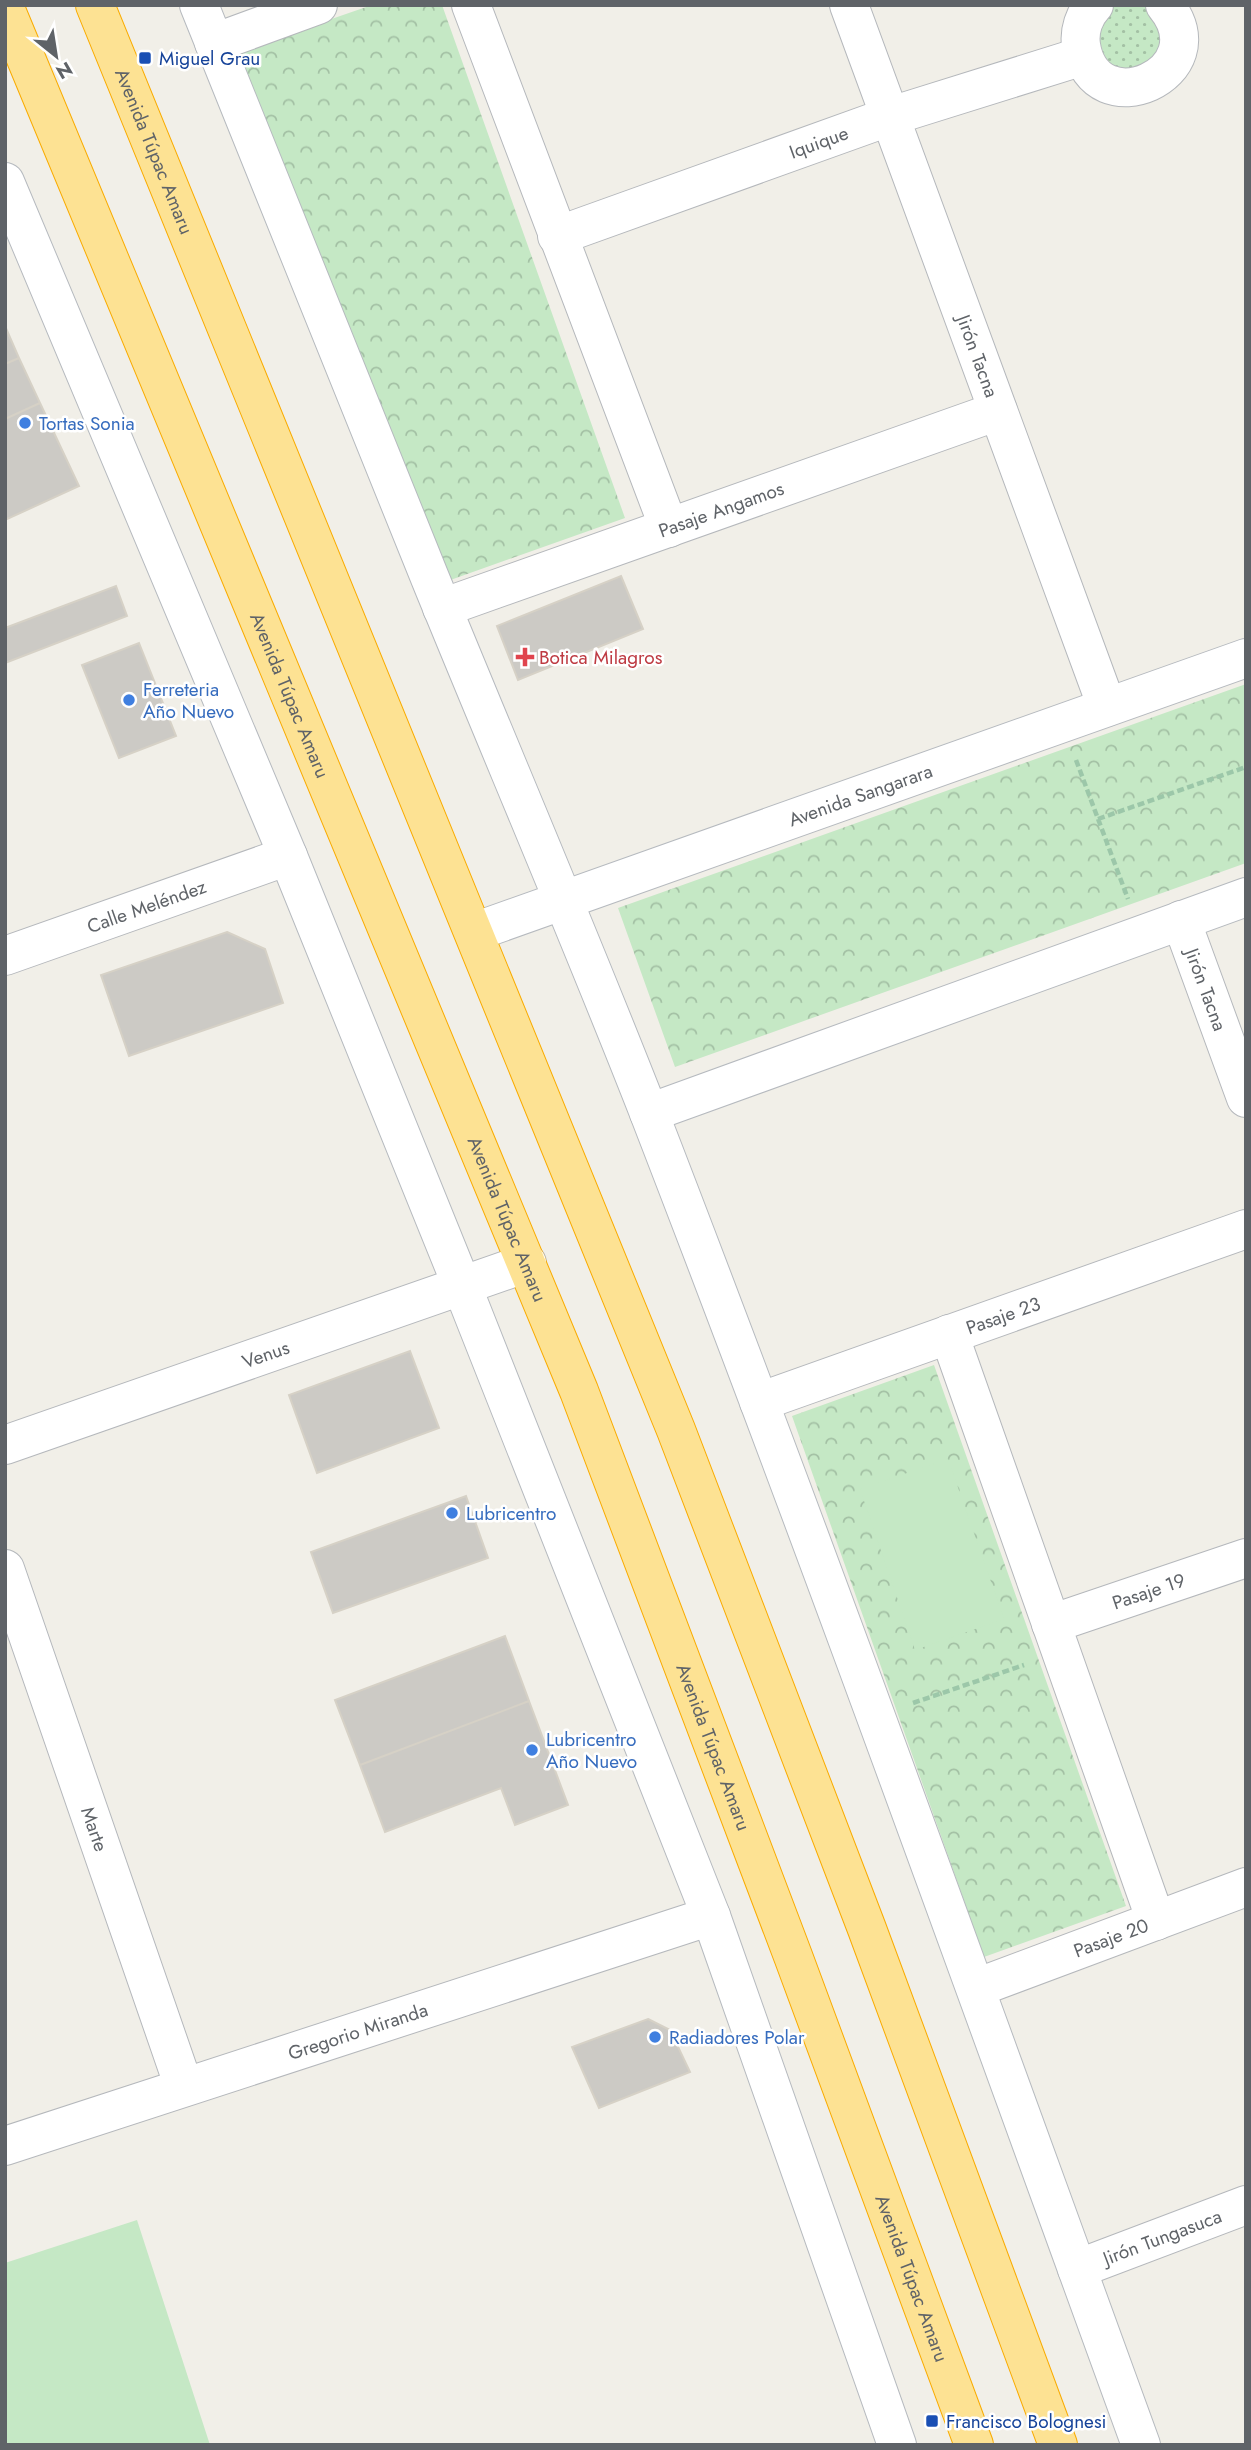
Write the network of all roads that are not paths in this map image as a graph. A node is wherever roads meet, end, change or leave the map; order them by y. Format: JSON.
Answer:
{"nodes":[{"id":1,"x":95,"y":5,"type":"edge"},
{"id":2,"x":199,"y":5,"type":"edge"},
{"id":3,"x":318,"y":5,"type":"edge"},
{"id":4,"x":471,"y":5,"type":"edge"},
{"id":5,"x":849,"y":5,"type":"edge"},
{"id":6,"x":1094,"y":5,"type":"edge"},
{"id":7,"x":1165,"y":5,"type":"edge"},
{"id":8,"x":5,"y":8,"type":"edge"},
{"id":9,"x":214,"y":43,"type":"junction"},
{"id":10,"x":1083,"y":56,"type":"junction"},
{"id":11,"x":891,"y":116,"type":"junction"},
{"id":12,"x":5,"y":182,"type":"edge"},
{"id":13,"x":557,"y":236,"type":"junction"},
{"id":14,"x":998,"y":411,"type":"junction"},
{"id":15,"x":668,"y":528,"type":"junction"},
{"id":16,"x":442,"y":608,"type":"junction"},
{"id":17,"x":1246,"y":658,"type":"edge"},
{"id":18,"x":1107,"y":707,"type":"junction"},
{"id":19,"x":288,"y":856,"type":"junction"},
{"id":20,"x":1246,"y":897,"type":"edge"},
{"id":21,"x":564,"y":900,"type":"junction"},
{"id":22,"x":1181,"y":920,"type":"junction"},
{"id":23,"x":474,"y":932,"type":"junction"},
{"id":24,"x":5,"y":956,"type":"edge"},
{"id":25,"x":1246,"y":1098,"type":"edge"},
{"id":26,"x":649,"y":1113,"type":"junction"},
{"id":27,"x":1246,"y":1229,"type":"edge"},
{"id":28,"x":527,"y":1264,"type":"junction"},
{"id":29,"x":462,"y":1286,"type":"junction"},
{"id":30,"x":949,"y":1334,"type":"junction"},
{"id":31,"x":759,"y":1402,"type":"junction"},
{"id":32,"x":5,"y":1445,"type":"edge"},
{"id":33,"x":1246,"y":1558,"type":"edge"},
{"id":34,"x":5,"y":1569,"type":"edge"},
{"id":35,"x":1056,"y":1638,"type":"junction"},
{"id":36,"x":1246,"y":1887,"type":"edge"},
{"id":37,"x":711,"y":1916,"type":"junction"},
{"id":38,"x":1156,"y":1921,"type":"junction"},
{"id":39,"x":976,"y":1988,"type":"junction"},
{"id":40,"x":184,"y":2087,"type":"junction"},
{"id":41,"x":5,"y":2146,"type":"edge"},
{"id":42,"x":1246,"y":2206,"type":"edge"},
{"id":43,"x":1077,"y":2269,"type":"junction"},
{"id":44,"x":897,"y":2445,"type":"edge"},
{"id":45,"x":974,"y":2445,"type":"edge"},
{"id":46,"x":1058,"y":2445,"type":"edge"},
{"id":47,"x":1141,"y":2445,"type":"edge"}],
"edges":[{"from":1,"to":23,"type":"highway","name":"Avenida Túpac Amaru"},
{"from":2,"to":9,"type":"street"},
{"from":3,"to":9,"type":"street"},
{"from":4,"to":13,"type":"street"},
{"from":5,"to":11,"type":"street","name":"Jirón Tacna"},
{"from":6,"to":10,"type":"street"},
{"from":7,"to":10,"type":"street"},
{"from":8,"to":28,"type":"highway","name":"Avenida Túpac Amaru"},
{"from":9,"to":16,"type":"street"},
{"from":10,"to":11,"type":"street","name":"Iquique"},
{"from":11,"to":13,"type":"street","name":"Iquique"},
{"from":11,"to":14,"type":"street","name":"Jirón Tacna"},
{"from":12,"to":19,"type":"street"},
{"from":13,"to":15,"type":"street"},
{"from":14,"to":15,"type":"street","name":"Pasaje Angamos"},
{"from":14,"to":18,"type":"street","name":"Jirón Tacna"},
{"from":15,"to":16,"type":"street","name":"Pasaje Angamos"},
{"from":16,"to":21,"type":"street"},
{"from":17,"to":18,"type":"street","name":"Avenida Sangarara"},
{"from":18,"to":21,"type":"street","name":"Avenida Sangarara"},
{"from":19,"to":24,"type":"street","name":"Calle Meléndez"},
{"from":19,"to":29,"type":"street"},
{"from":20,"to":22,"type":"street"},
{"from":21,"to":23,"type":"street","name":"Avenida Sangarara"},
{"from":21,"to":26,"type":"street"},
{"from":22,"to":25,"type":"street","name":"Jirón Tacna"},
{"from":22,"to":26,"type":"street"},
{"from":23,"to":46,"type":"highway","name":"Avenida Túpac Amaru"},
{"from":26,"to":31,"type":"street"},
{"from":27,"to":30,"type":"street","name":"Pasaje 23"},
{"from":28,"to":29,"type":"street","name":"Venus"},
{"from":28,"to":45,"type":"highway","name":"Avenida Túpac Amaru"},
{"from":29,"to":32,"type":"street","name":"Venus"},
{"from":29,"to":37,"type":"street"},
{"from":30,"to":31,"type":"street","name":"Pasaje 23"},
{"from":30,"to":35,"type":"street"},
{"from":31,"to":39,"type":"street"},
{"from":33,"to":35,"type":"street","name":"Pasaje 19"},
{"from":34,"to":40,"type":"street","name":"Marte"},
{"from":35,"to":38,"type":"street"},
{"from":36,"to":38,"type":"street","name":"Pasaje 20"},
{"from":37,"to":40,"type":"street","name":"Gregorio Miranda"},
{"from":37,"to":44,"type":"street"},
{"from":38,"to":39,"type":"street","name":"Pasaje 20"},
{"from":39,"to":43,"type":"street"},
{"from":40,"to":41,"type":"street","name":"Gregorio Miranda"},
{"from":42,"to":43,"type":"street","name":"Jirón Tungasuca"},
{"from":43,"to":47,"type":"street"}]}
